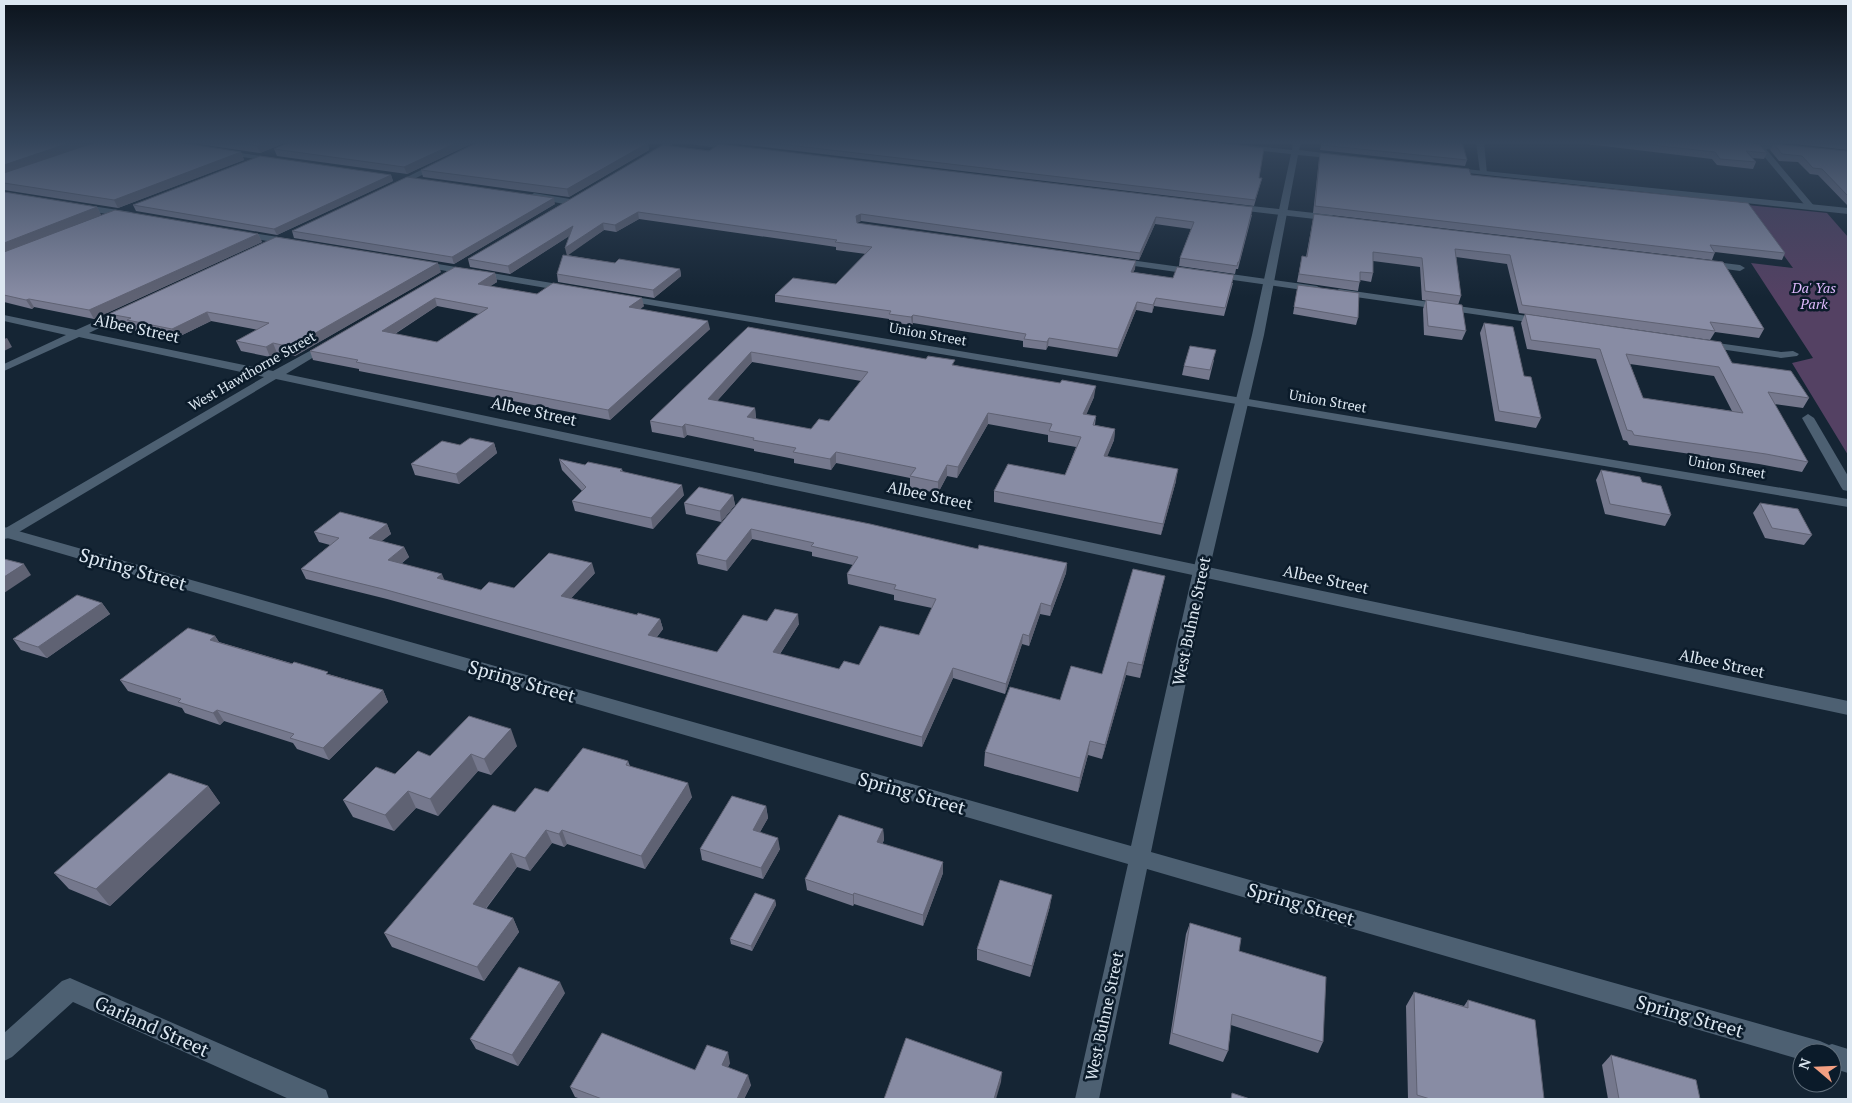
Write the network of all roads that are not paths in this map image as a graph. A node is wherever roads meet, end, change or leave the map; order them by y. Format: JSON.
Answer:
{"nodes":[{"id":1,"x":1286,"y":193,"type":"edge"},
{"id":2,"x":1685,"y":193,"type":"edge"},
{"id":3,"x":1799,"y":193,"type":"edge"},
{"id":4,"x":582,"y":194,"type":"edge"},
{"id":5,"x":526,"y":195,"type":"edge"},
{"id":6,"x":570,"y":202,"type":"junction"},
{"id":7,"x":64,"y":204,"type":"edge"},
{"id":8,"x":136,"y":206,"type":"edge"},
{"id":9,"x":1222,"y":206,"type":"edge"},
{"id":10,"x":1811,"y":207,"type":"junction"},
{"id":11,"x":553,"y":211,"type":"edge"},
{"id":12,"x":1848,"y":211,"type":"edge"},
{"id":13,"x":1282,"y":212,"type":"junction"},
{"id":14,"x":118,"y":213,"type":"junction"},
{"id":15,"x":147,"y":218,"type":"edge"},
{"id":16,"x":103,"y":219,"type":"edge"},
{"id":17,"x":1345,"y":220,"type":"edge"},
{"id":18,"x":298,"y":230,"type":"edge"},
{"id":19,"x":231,"y":232,"type":"edge"},
{"id":20,"x":278,"y":240,"type":"junction"},
{"id":21,"x":306,"y":245,"type":"edge"},
{"id":22,"x":261,"y":248,"type":"edge"},
{"id":23,"x":469,"y":260,"type":"edge"},
{"id":24,"x":1106,"y":260,"type":"edge"},
{"id":25,"x":409,"y":262,"type":"edge"},
{"id":26,"x":1700,"y":264,"type":"edge"},
{"id":27,"x":1740,"y":268,"type":"dead end"},
{"id":28,"x":454,"y":269,"type":"junction"},
{"id":29,"x":440,"y":278,"type":"edge"},
{"id":30,"x":1267,"y":282,"type":"junction"},
{"id":31,"x":582,"y":291,"type":"edge"},
{"id":32,"x":612,"y":296,"type":"edge"},
{"id":33,"x":140,"y":304,"type":"edge"},
{"id":34,"x":4,"y":318,"type":"edge"},
{"id":35,"x":1556,"y":323,"type":"edge"},
{"id":36,"x":77,"y":334,"type":"junction"},
{"id":37,"x":342,"y":336,"type":"edge"},
{"id":38,"x":1692,"y":342,"type":"edge"},
{"id":39,"x":1793,"y":354,"type":"dead end"},
{"id":40,"x":4,"y":368,"type":"edge"},
{"id":41,"x":276,"y":374,"type":"junction"},
{"id":42,"x":1242,"y":401,"type":"junction"},
{"id":43,"x":1808,"y":418,"type":"dead end"},
{"id":44,"x":1848,"y":487,"type":"edge"},
{"id":45,"x":1848,"y":503,"type":"edge"},
{"id":46,"x":5,"y":533,"type":"edge"},
{"id":47,"x":1201,"y":571,"type":"junction"},
{"id":48,"x":1848,"y":708,"type":"edge"},
{"id":49,"x":1138,"y":858,"type":"junction"},
{"id":50,"x":1792,"y":1045,"type":"edge"},
{"id":51,"x":4,"y":1049,"type":"edge"},
{"id":52,"x":316,"y":1099,"type":"edge"},
{"id":53,"x":1087,"y":1099,"type":"edge"}],
"edges":[{"from":1,"to":13,"type":"street","name":"West Buhne Street"},
{"from":2,"to":10,"type":"street"},
{"from":3,"to":10,"type":"street"},
{"from":4,"to":6,"type":"street"},
{"from":5,"to":6,"type":"street"},
{"from":6,"to":11,"type":"street"},
{"from":7,"to":14,"type":"street"},
{"from":8,"to":14,"type":"street"},
{"from":9,"to":13,"type":"street"},
{"from":10,"to":12,"type":"street"},
{"from":13,"to":17,"type":"street"},
{"from":13,"to":30,"type":"street","name":"West Buhne Street"},
{"from":14,"to":15,"type":"street"},
{"from":14,"to":16,"type":"street"},
{"from":18,"to":20,"type":"street"},
{"from":19,"to":20,"type":"street"},
{"from":20,"to":21,"type":"street"},
{"from":20,"to":22,"type":"street"},
{"from":23,"to":28,"type":"street"},
{"from":24,"to":30,"type":"street"},
{"from":25,"to":28,"type":"street"},
{"from":26,"to":27,"type":"street"},
{"from":28,"to":29,"type":"street"},
{"from":28,"to":31,"type":"street"},
{"from":30,"to":35,"type":"street"},
{"from":30,"to":42,"type":"street","name":"West Buhne Street"},
{"from":32,"to":42,"type":"street","name":"Union Street"},
{"from":33,"to":36,"type":"street"},
{"from":34,"to":36,"type":"street","name":"Albee Street"},
{"from":36,"to":40,"type":"street"},
{"from":36,"to":41,"type":"street","name":"Albee Street"},
{"from":37,"to":41,"type":"street","name":"West Hawthorne Street"},
{"from":38,"to":39,"type":"street"},
{"from":41,"to":46,"type":"street","name":"West Hawthorne Street"},
{"from":41,"to":47,"type":"street","name":"Albee Street"},
{"from":42,"to":45,"type":"street","name":"Union Street"},
{"from":42,"to":47,"type":"street","name":"West Buhne Street"},
{"from":43,"to":44,"type":"street"},
{"from":46,"to":49,"type":"street","name":"Spring Street"},
{"from":47,"to":48,"type":"street","name":"Albee Street"},
{"from":47,"to":49,"type":"street","name":"West Buhne Street"},
{"from":49,"to":50,"type":"street","name":"Spring Street"},
{"from":49,"to":53,"type":"street","name":"West Buhne Street"},
{"from":51,"to":52,"type":"street","name":"Garland Street"}]}
